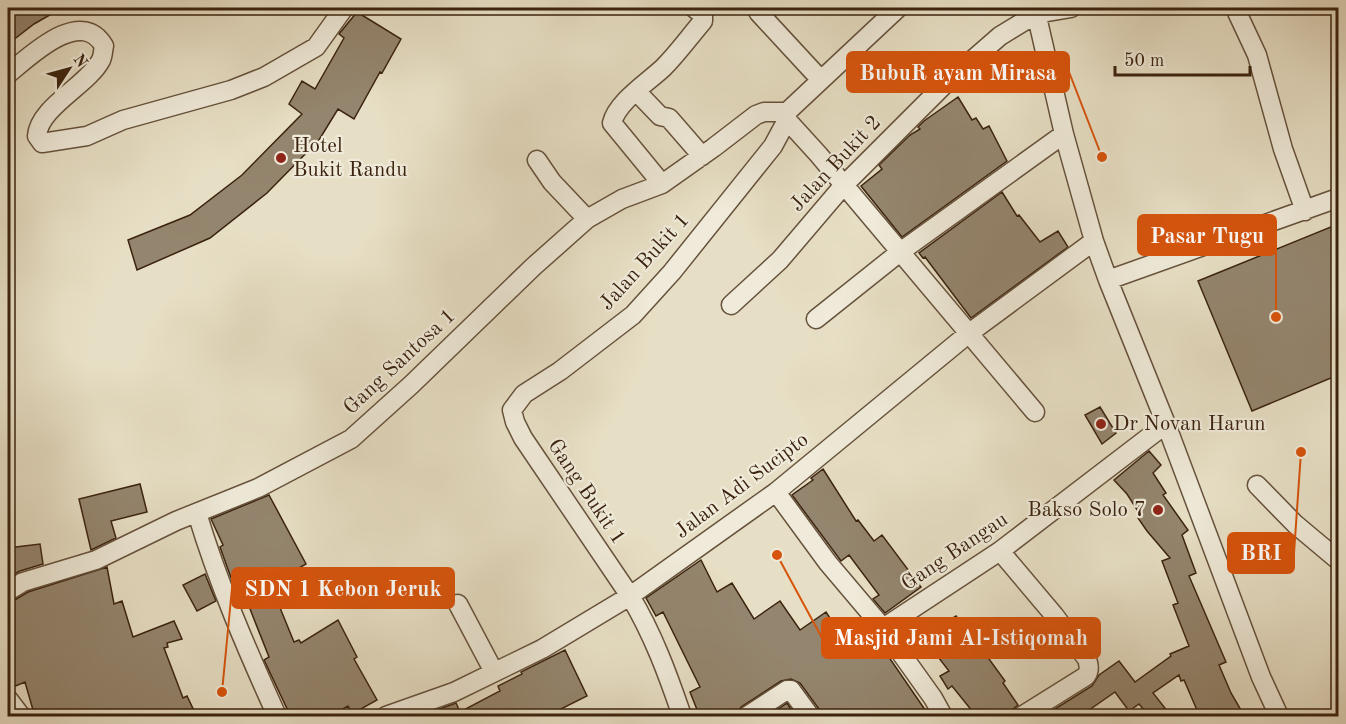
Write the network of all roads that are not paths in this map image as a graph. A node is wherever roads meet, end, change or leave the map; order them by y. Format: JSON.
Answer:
{"nodes":[{"id":1,"x":344,"y":8,"type":"edge"},
{"id":2,"x":694,"y":8,"type":"edge"},
{"id":3,"x":756,"y":8,"type":"edge"},
{"id":4,"x":898,"y":8,"type":"edge"},
{"id":5,"x":1071,"y":8,"type":"edge"},
{"id":6,"x":1235,"y":8,"type":"edge"},
{"id":7,"x":1036,"y":11,"type":"edge"},
{"id":8,"x":8,"y":74,"type":"edge"},
{"id":9,"x":820,"y":79,"type":"junction"},
{"id":10,"x":636,"y":91,"type":"junction"},
{"id":11,"x":787,"y":116,"type":"junction"},
{"id":12,"x":1064,"y":134,"type":"junction"},
{"id":13,"x":702,"y":156,"type":"junction"},
{"id":14,"x":537,"y":160,"type":"dead end"},
{"id":15,"x":662,"y":183,"type":"junction"},
{"id":16,"x":843,"y":186,"type":"junction"},
{"id":17,"x":1338,"y":198,"type":"edge"},
{"id":18,"x":1305,"y":211,"type":"junction"},
{"id":19,"x":587,"y":219,"type":"junction"},
{"id":20,"x":1094,"y":241,"type":"junction"},
{"id":21,"x":900,"y":252,"type":"junction"},
{"id":22,"x":1108,"y":280,"type":"junction"},
{"id":23,"x":731,"y":305,"type":"dead end"},
{"id":24,"x":816,"y":319,"type":"dead end"},
{"id":25,"x":968,"y":334,"type":"junction"},
{"id":26,"x":512,"y":410,"type":"joint"},
{"id":27,"x":1035,"y":412,"type":"dead end"},
{"id":28,"x":1166,"y":424,"type":"junction"},
{"id":29,"x":1257,"y":485,"type":"dead end"},
{"id":30,"x":776,"y":492,"type":"junction"},
{"id":31,"x":197,"y":513,"type":"junction"},
{"id":32,"x":1000,"y":551,"type":"junction"},
{"id":33,"x":1338,"y":560,"type":"edge"},
{"id":34,"x":8,"y":591,"type":"edge"},
{"id":35,"x":630,"y":596,"type":"junction"},
{"id":36,"x":458,"y":604,"type":"dead end"},
{"id":37,"x":884,"y":628,"type":"junction"},
{"id":38,"x":494,"y":672,"type":"junction"},
{"id":39,"x":277,"y":717,"type":"edge"},
{"id":40,"x":386,"y":717,"type":"edge"},
{"id":41,"x":682,"y":717,"type":"edge"},
{"id":42,"x":747,"y":717,"type":"edge"},
{"id":43,"x":810,"y":717,"type":"edge"},
{"id":44,"x":944,"y":717,"type":"edge"},
{"id":45,"x":1022,"y":717,"type":"edge"},
{"id":46,"x":1279,"y":717,"type":"edge"}],
"edges":[{"from":1,"to":8,"type":"street"},
{"from":2,"to":10,"type":"street"},
{"from":3,"to":9,"type":"street"},
{"from":4,"to":9,"type":"street","name":"Jalan Bukit 1"},
{"from":5,"to":7,"type":"street","name":"Jalan Bukit 2"},
{"from":6,"to":18,"type":"street"},
{"from":7,"to":12,"type":"street"},
{"from":7,"to":16,"type":"street","name":"Jalan Bukit 2"},
{"from":9,"to":11,"type":"street","name":"Jalan Bukit 1"},
{"from":10,"to":13,"type":"street"},
{"from":10,"to":15,"type":"street"},
{"from":11,"to":13,"type":"street","name":"Gang Santosa 1"},
{"from":11,"to":16,"type":"street"},
{"from":11,"to":26,"type":"street","name":"Jalan Bukit 1"},
{"from":12,"to":20,"type":"street"},
{"from":12,"to":21,"type":"street"},
{"from":13,"to":15,"type":"street","name":"Gang Santosa 1"},
{"from":14,"to":19,"type":"street"},
{"from":15,"to":19,"type":"street","name":"Gang Santosa 1"},
{"from":16,"to":21,"type":"street"},
{"from":16,"to":23,"type":"street","name":"Jalan Bukit 2"},
{"from":17,"to":18,"type":"street"},
{"from":18,"to":22,"type":"street"},
{"from":19,"to":31,"type":"street","name":"Gang Santosa 1"},
{"from":20,"to":22,"type":"street"},
{"from":20,"to":25,"type":"street","name":"Jalan Adi Sucipto"},
{"from":21,"to":24,"type":"street"},
{"from":21,"to":25,"type":"street"},
{"from":22,"to":28,"type":"street"},
{"from":25,"to":27,"type":"street"},
{"from":25,"to":30,"type":"street","name":"Jalan Adi Sucipto"},
{"from":26,"to":35,"type":"street","name":"Gang Bukit 1"},
{"from":28,"to":32,"type":"street","name":"Gang Bangau"},
{"from":28,"to":46,"type":"street"},
{"from":29,"to":33,"type":"street"},
{"from":30,"to":35,"type":"street","name":"Jalan Adi Sucipto"},
{"from":30,"to":37,"type":"street"},
{"from":31,"to":34,"type":"street","name":"Gang Santosa 1"},
{"from":31,"to":39,"type":"street"},
{"from":32,"to":37,"type":"street","name":"Gang Bangau"},
{"from":32,"to":45,"type":"street"},
{"from":35,"to":38,"type":"street","name":"Jalan Adi Sucipto"},
{"from":35,"to":41,"type":"street","name":"Gang Bukit 1"},
{"from":36,"to":38,"type":"street"},
{"from":37,"to":44,"type":"street"},
{"from":38,"to":40,"type":"street","name":"Jalan Adi Sucipto"},
{"from":42,"to":43,"type":"street"}]}
